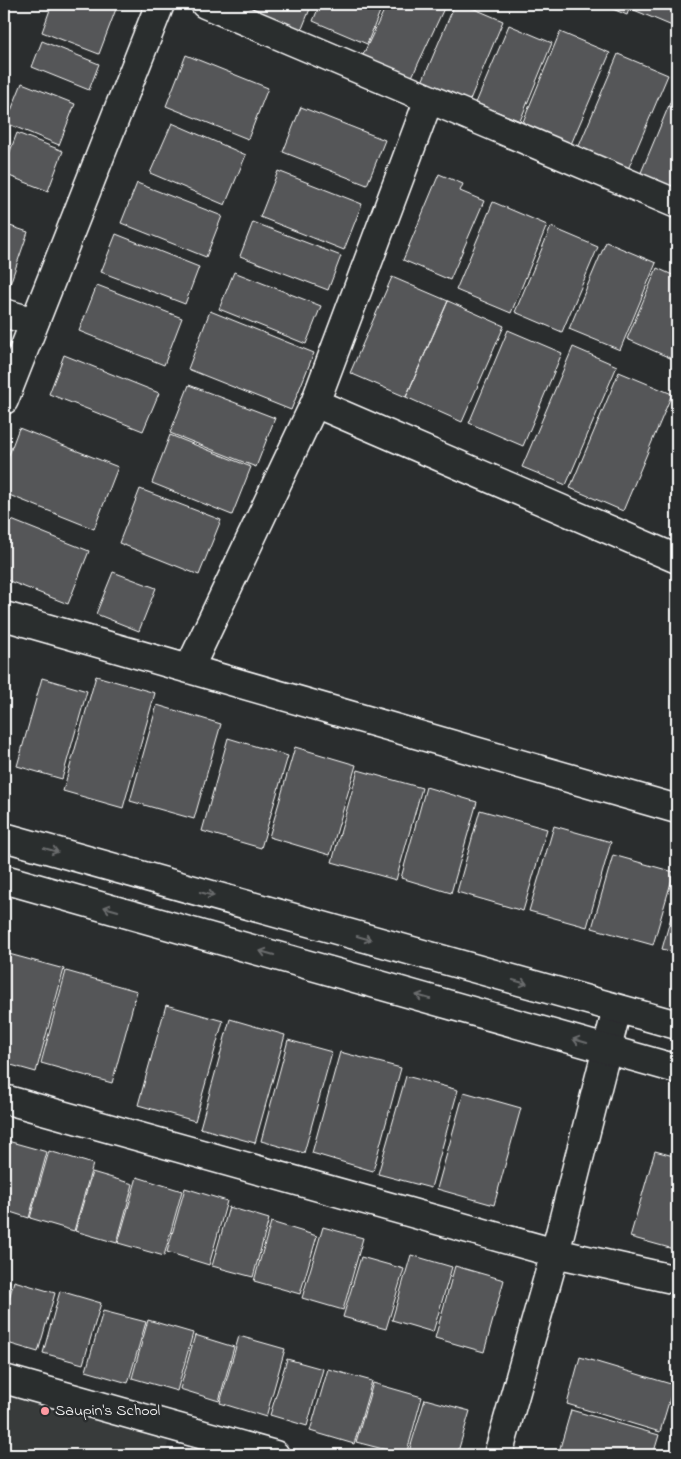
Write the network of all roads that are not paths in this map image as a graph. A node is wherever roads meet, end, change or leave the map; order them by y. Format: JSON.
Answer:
{"nodes":[{"id":1,"x":160,"y":4,"type":"edge"},
{"id":2,"x":205,"y":4,"type":"edge"},
{"id":3,"x":429,"y":99,"type":"junction"},
{"id":4,"x":677,"y":204,"type":"edge"},
{"id":5,"x":4,"y":313,"type":"edge"},
{"id":6,"x":34,"y":322,"type":"junction"},
{"id":7,"x":4,"y":400,"type":"edge"},
{"id":8,"x":315,"y":403,"type":"junction"},
{"id":9,"x":677,"y":559,"type":"edge"},
{"id":10,"x":4,"y":616,"type":"edge"},
{"id":11,"x":189,"y":669,"type":"junction"},
{"id":12,"x":677,"y":809,"type":"edge"},
{"id":13,"x":4,"y":837,"type":"edge"},
{"id":14,"x":4,"y":880,"type":"edge"},
{"id":15,"x":617,"y":1009,"type":"junction"},
{"id":16,"x":677,"y":1025,"type":"edge"},
{"id":17,"x":606,"y":1049,"type":"junction"},
{"id":18,"x":677,"y":1069,"type":"edge"},
{"id":19,"x":4,"y":1099,"type":"edge"},
{"id":20,"x":555,"y":1253,"type":"junction"},
{"id":21,"x":677,"y":1280,"type":"edge"},
{"id":22,"x":4,"y":1379,"type":"edge"},
{"id":23,"x":196,"y":1444,"type":"edge"},
{"id":24,"x":275,"y":1455,"type":"edge"},
{"id":25,"x":498,"y":1455,"type":"edge"}],
"edges":[{"from":1,"to":6,"type":"street"},
{"from":2,"to":3,"type":"street"},
{"from":3,"to":4,"type":"street"},
{"from":3,"to":8,"type":"street"},
{"from":5,"to":6,"type":"street"},
{"from":6,"to":7,"type":"street"},
{"from":8,"to":9,"type":"street"},
{"from":8,"to":11,"type":"street"},
{"from":10,"to":11,"type":"street"},
{"from":11,"to":12,"type":"street"},
{"from":13,"to":15,"type":"street","one_way":true},
{"from":17,"to":14,"type":"street","one_way":true},
{"from":15,"to":16,"type":"street"},
{"from":15,"to":17,"type":"street"},
{"from":17,"to":18,"type":"street"},
{"from":17,"to":20,"type":"street"},
{"from":19,"to":20,"type":"street"},
{"from":20,"to":21,"type":"street"},
{"from":20,"to":25,"type":"street"},
{"from":22,"to":23,"type":"street"},
{"from":23,"to":24,"type":"street"}]}
